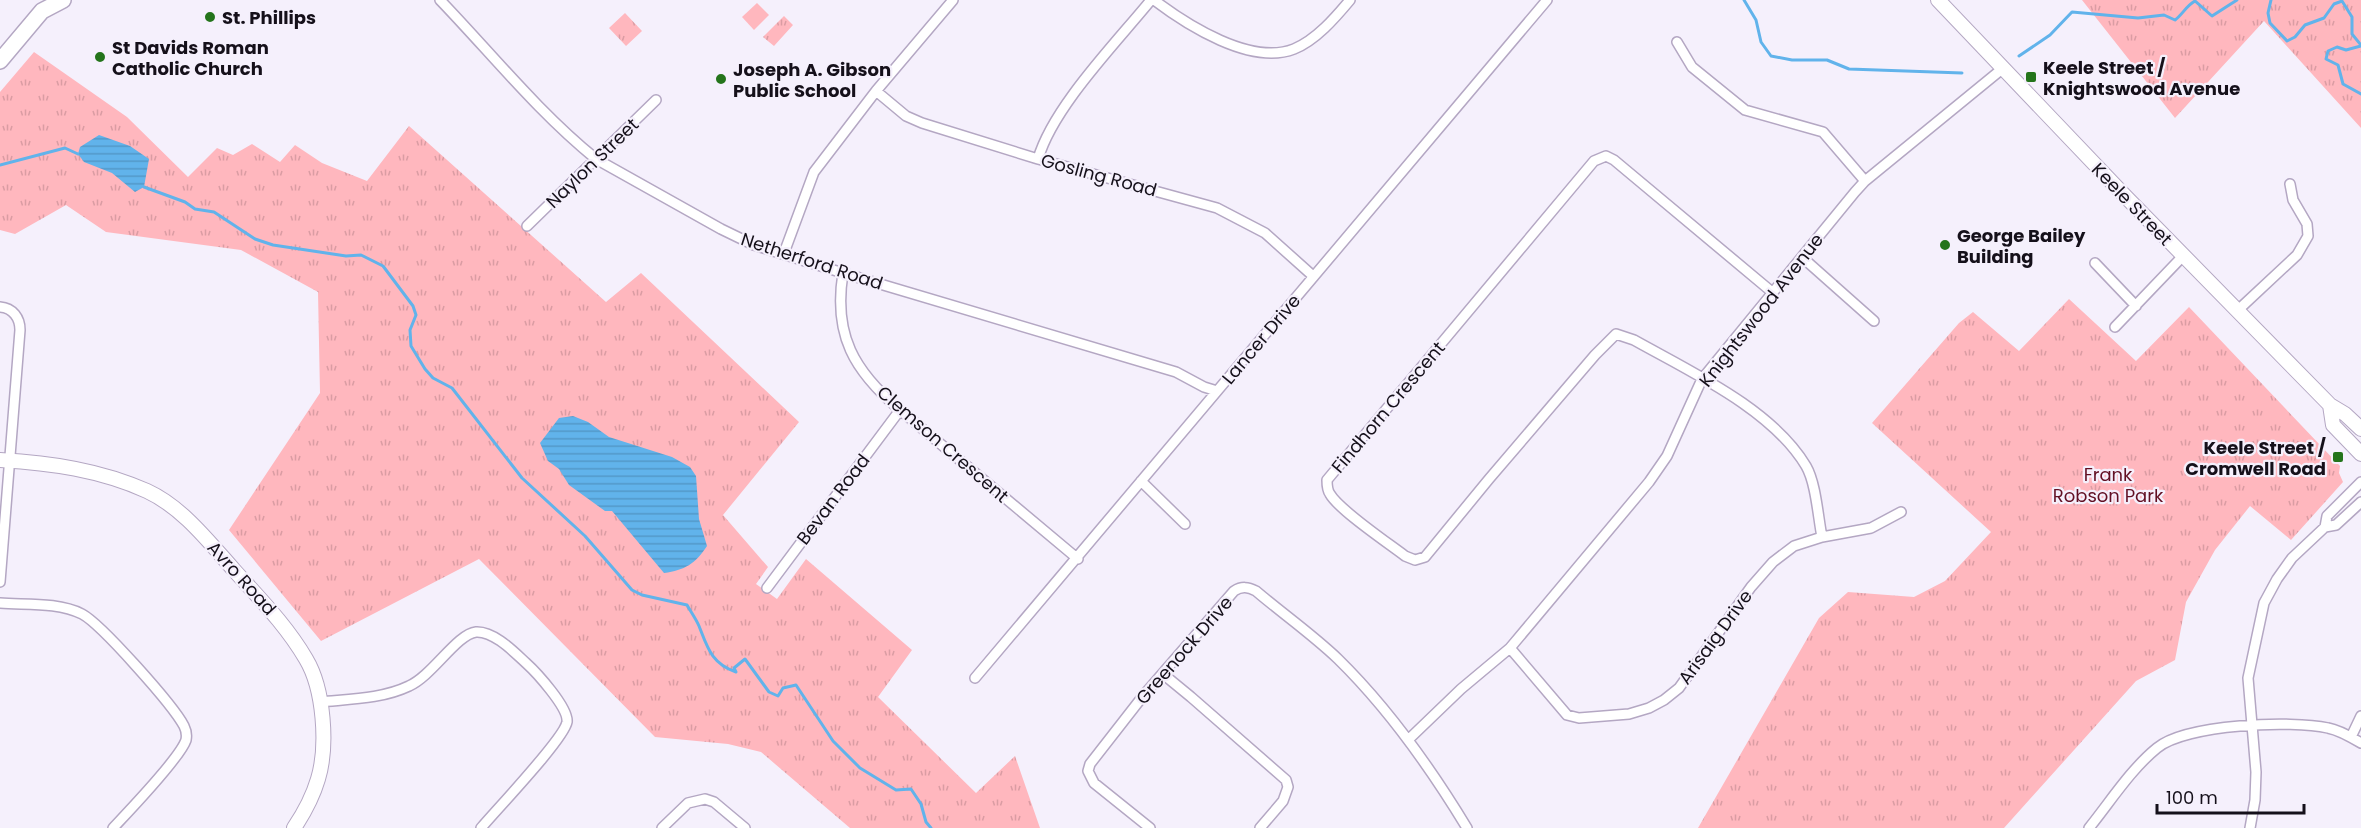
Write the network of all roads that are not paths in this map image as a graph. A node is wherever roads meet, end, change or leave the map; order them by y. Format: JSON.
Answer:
{"nodes":[{"id":1,"x":63,"y":0,"type":"edge"},
{"id":2,"x":440,"y":0,"type":"edge"},
{"id":3,"x":953,"y":0,"type":"edge"},
{"id":4,"x":1152,"y":0,"type":"edge"},
{"id":5,"x":1350,"y":0,"type":"edge"},
{"id":6,"x":1547,"y":0,"type":"edge"},
{"id":7,"x":1938,"y":0,"type":"edge"},
{"id":8,"x":44,"y":6,"type":"edge"},
{"id":9,"x":1677,"y":42,"type":"dead end"},
{"id":10,"x":0,"y":61,"type":"edge"},
{"id":11,"x":2002,"y":69,"type":"junction"},
{"id":12,"x":876,"y":91,"type":"junction"},
{"id":13,"x":656,"y":100,"type":"dead end"},
{"id":14,"x":596,"y":159,"type":"junction"},
{"id":15,"x":1038,"y":159,"type":"junction"},
{"id":16,"x":1865,"y":181,"type":"junction"},
{"id":17,"x":2290,"y":184,"type":"dead end"},
{"id":18,"x":527,"y":226,"type":"dead end"},
{"id":19,"x":784,"y":253,"type":"junction"},
{"id":20,"x":2183,"y":256,"type":"junction"},
{"id":21,"x":1803,"y":258,"type":"junction"},
{"id":22,"x":2095,"y":263,"type":"dead end"},
{"id":23,"x":843,"y":273,"type":"junction"},
{"id":24,"x":1313,"y":276,"type":"junction"},
{"id":25,"x":1772,"y":292,"type":"junction"},
{"id":26,"x":2136,"y":306,"type":"junction"},
{"id":27,"x":0,"y":307,"type":"edge"},
{"id":28,"x":2237,"y":311,"type":"junction"},
{"id":29,"x":1874,"y":321,"type":"dead end"},
{"id":30,"x":2115,"y":327,"type":"dead end"},
{"id":31,"x":1702,"y":379,"type":"junction"},
{"id":32,"x":1217,"y":391,"type":"junction"},
{"id":33,"x":2330,"y":405,"type":"junction"},
{"id":34,"x":900,"y":410,"type":"junction"},
{"id":35,"x":2361,"y":429,"type":"edge"},
{"id":36,"x":2361,"y":454,"type":"edge"},
{"id":37,"x":5,"y":461,"type":"edge"},
{"id":38,"x":1141,"y":481,"type":"junction"},
{"id":39,"x":2361,"y":482,"type":"edge"},
{"id":40,"x":2361,"y":502,"type":"edge"},
{"id":41,"x":1901,"y":512,"type":"dead end"},
{"id":42,"x":1185,"y":524,"type":"dead end"},
{"id":43,"x":2325,"y":527,"type":"junction"},
{"id":44,"x":1822,"y":537,"type":"junction"},
{"id":45,"x":1078,"y":559,"type":"junction"},
{"id":46,"x":0,"y":582,"type":"edge"},
{"id":47,"x":767,"y":588,"type":"dead end"},
{"id":48,"x":0,"y":603,"type":"edge"},
{"id":49,"x":1510,"y":648,"type":"junction"},
{"id":50,"x":1163,"y":674,"type":"junction"},
{"id":51,"x":975,"y":678,"type":"dead end"},
{"id":52,"x":320,"y":702,"type":"junction"},
{"id":53,"x":2361,"y":716,"type":"edge"},
{"id":54,"x":2252,"y":725,"type":"junction"},
{"id":55,"x":2351,"y":736,"type":"junction"},
{"id":56,"x":1409,"y":739,"type":"junction"},
{"id":57,"x":2361,"y":743,"type":"edge"},
{"id":58,"x":112,"y":828,"type":"edge"},
{"id":59,"x":294,"y":828,"type":"edge"},
{"id":60,"x":481,"y":828,"type":"edge"},
{"id":61,"x":662,"y":828,"type":"edge"},
{"id":62,"x":745,"y":828,"type":"edge"},
{"id":63,"x":1150,"y":828,"type":"edge"},
{"id":64,"x":1260,"y":828,"type":"edge"},
{"id":65,"x":1466,"y":828,"type":"edge"},
{"id":66,"x":2089,"y":828,"type":"edge"},
{"id":67,"x":2250,"y":828,"type":"edge"}],
"edges":[{"from":1,"to":8,"type":"main road"},
{"from":2,"to":14,"type":"street","name":"Netherford Road"},
{"from":3,"to":12,"type":"street"},
{"from":4,"to":5,"type":"street"},
{"from":4,"to":15,"type":"street"},
{"from":6,"to":24,"type":"street","name":"Lancer Drive"},
{"from":7,"to":11,"type":"main road","name":"Keele Street"},
{"from":8,"to":10,"type":"main road"},
{"from":9,"to":16,"type":"street"},
{"from":11,"to":16,"type":"street","name":"Knightswood Avenue"},
{"from":11,"to":20,"type":"main road","name":"Keele Street"},
{"from":12,"to":15,"type":"street","name":"Gosling Road"},
{"from":12,"to":19,"type":"street"},
{"from":13,"to":14,"type":"street","name":"Naylon Street"},
{"from":14,"to":18,"type":"street","name":"Naylon Street"},
{"from":14,"to":19,"type":"street","name":"Netherford Road"},
{"from":15,"to":24,"type":"street","name":"Gosling Road"},
{"from":16,"to":21,"type":"street","name":"Knightswood Avenue"},
{"from":17,"to":28,"type":"street"},
{"from":19,"to":23,"type":"street","name":"Netherford Road"},
{"from":20,"to":26,"type":"street"},
{"from":20,"to":28,"type":"main road","name":"Keele Street"},
{"from":21,"to":25,"type":"street","name":"Knightswood Avenue"},
{"from":21,"to":29,"type":"street"},
{"from":22,"to":26,"type":"street"},
{"from":23,"to":32,"type":"street","name":"Netherford Road"},
{"from":23,"to":34,"type":"street","name":"Clemson Crescent"},
{"from":24,"to":32,"type":"street","name":"Lancer Drive"},
{"from":25,"to":31,"type":"street","name":"Knightswood Avenue"},
{"from":25,"to":31,"type":"street","name":"Findhorn Crescent"},
{"from":26,"to":30,"type":"street"},
{"from":27,"to":37,"type":"street"},
{"from":28,"to":33,"type":"main road","name":"Keele Street"},
{"from":31,"to":44,"type":"street"},
{"from":31,"to":49,"type":"street","name":"Knightswood Avenue"},
{"from":32,"to":38,"type":"street","name":"Lancer Drive"},
{"from":33,"to":35,"type":"main road","name":"Keele Street"},
{"from":33,"to":36,"type":"main road","name":"Keele Street"},
{"from":34,"to":45,"type":"street","name":"Clemson Crescent"},
{"from":34,"to":47,"type":"street","name":"Bevan Road"},
{"from":37,"to":46,"type":"street"},
{"from":37,"to":52,"type":"main road","name":"Avro Road"},
{"from":38,"to":42,"type":"street"},
{"from":38,"to":45,"type":"street","name":"Lancer Drive"},
{"from":39,"to":43,"type":"street"},
{"from":40,"to":43,"type":"street"},
{"from":41,"to":44,"type":"street","name":"Arisaig Drive"},
{"from":43,"to":54,"type":"street"},
{"from":44,"to":49,"type":"street","name":"Arisaig Drive"},
{"from":45,"to":51,"type":"street","name":"Lancer Drive"},
{"from":48,"to":58,"type":"street"},
{"from":49,"to":56,"type":"street","name":"Knightswood Avenue"},
{"from":50,"to":56,"type":"street","name":"Greenock Drive"},
{"from":50,"to":63,"type":"street","name":"Greenock Drive"},
{"from":50,"to":64,"type":"street"},
{"from":52,"to":59,"type":"main road","name":"Avro Road"},
{"from":52,"to":60,"type":"street"},
{"from":53,"to":55,"type":"street"},
{"from":54,"to":55,"type":"street"},
{"from":54,"to":66,"type":"street"},
{"from":54,"to":67,"type":"street"},
{"from":55,"to":57,"type":"street"},
{"from":56,"to":65,"type":"street","name":"Greenock Drive"},
{"from":61,"to":62,"type":"street"}]}
